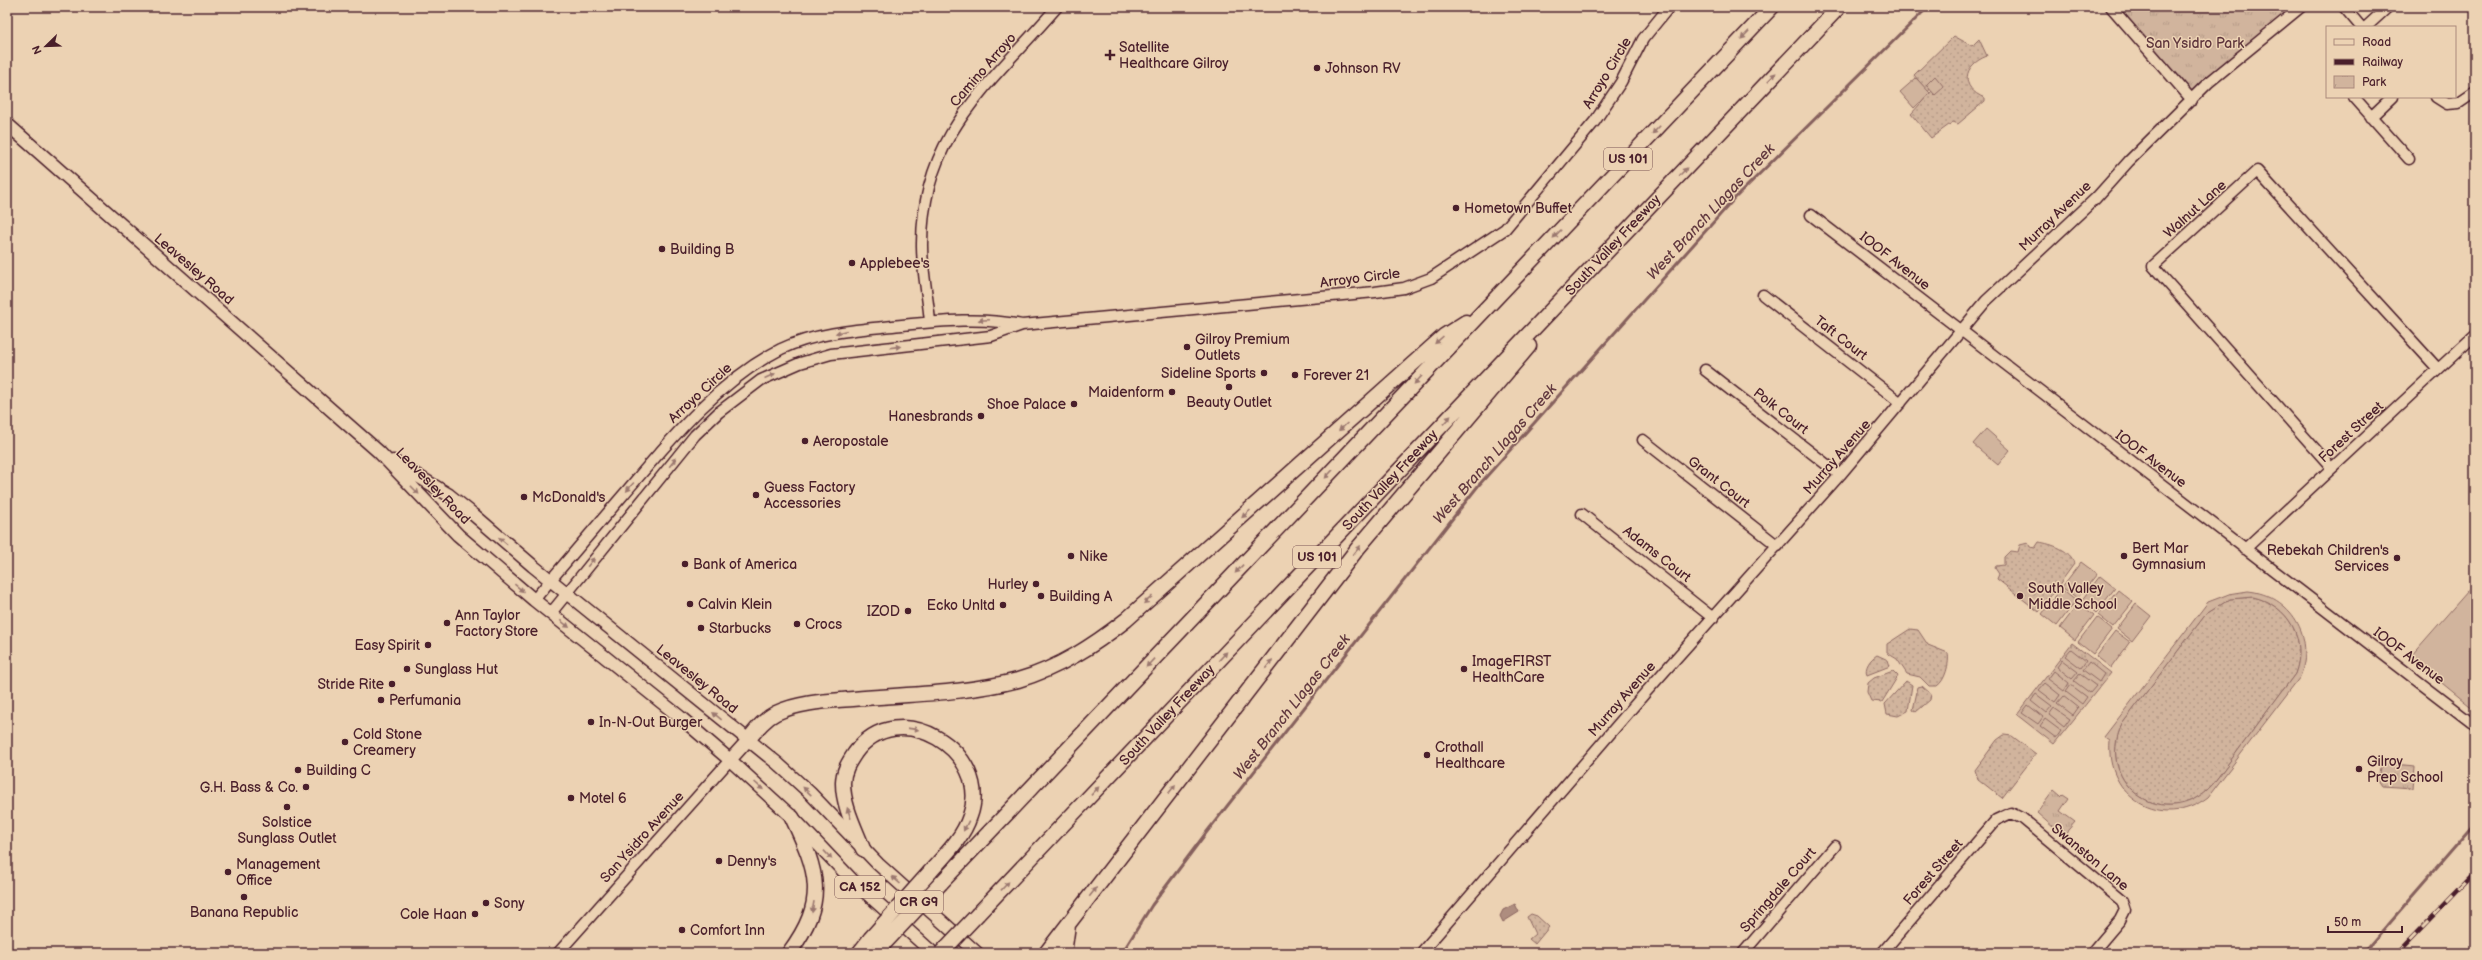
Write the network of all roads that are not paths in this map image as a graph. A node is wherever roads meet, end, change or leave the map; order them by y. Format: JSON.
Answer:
{"nodes":[{"id":1,"x":1057,"y":7,"type":"edge"},
{"id":2,"x":1669,"y":7,"type":"edge"},
{"id":3,"x":1772,"y":7,"type":"edge"},
{"id":4,"x":1839,"y":7,"type":"edge"},
{"id":5,"x":2111,"y":7,"type":"edge"},
{"id":6,"x":2301,"y":7,"type":"edge"},
{"id":7,"x":2344,"y":7,"type":"edge"},
{"id":8,"x":2388,"y":7,"type":"edge"},
{"id":9,"x":2360,"y":26,"type":"edge"},
{"id":10,"x":2367,"y":26,"type":"edge"},
{"id":11,"x":2475,"y":92,"type":"edge"},
{"id":12,"x":2355,"y":98,"type":"edge"},
{"id":13,"x":2391,"y":98,"type":"edge"},
{"id":14,"x":2438,"y":98,"type":"edge"},
{"id":15,"x":2192,"y":100,"type":"junction"},
{"id":16,"x":2371,"y":117,"type":"junction"},
{"id":17,"x":7,"y":124,"type":"edge"},
{"id":18,"x":2409,"y":159,"type":"dead end"},
{"id":19,"x":1656,"y":200,"type":"junction"},
{"id":20,"x":1811,"y":215,"type":"dead end"},
{"id":21,"x":1763,"y":295,"type":"dead end"},
{"id":22,"x":1484,"y":311,"type":"junction"},
{"id":23,"x":930,"y":322,"type":"junction"},
{"id":24,"x":1022,"y":325,"type":"junction"},
{"id":25,"x":1961,"y":330,"type":"junction"},
{"id":26,"x":2475,"y":335,"type":"edge"},
{"id":27,"x":2438,"y":369,"type":"junction"},
{"id":28,"x":1705,"y":370,"type":"dead end"},
{"id":29,"x":1901,"y":403,"type":"junction"},
{"id":30,"x":1643,"y":440,"type":"dead end"},
{"id":31,"x":379,"y":452,"type":"junction"},
{"id":32,"x":2332,"y":468,"type":"junction"},
{"id":33,"x":1840,"y":475,"type":"junction"},
{"id":34,"x":1582,"y":514,"type":"dead end"},
{"id":35,"x":1778,"y":546,"type":"junction"},
{"id":36,"x":2245,"y":548,"type":"junction"},
{"id":37,"x":551,"y":580,"type":"junction"},
{"id":38,"x":566,"y":593,"type":"junction"},
{"id":39,"x":534,"y":600,"type":"junction"},
{"id":40,"x":551,"y":613,"type":"junction"},
{"id":41,"x":1713,"y":618,"type":"junction"},
{"id":42,"x":2475,"y":725,"type":"edge"},
{"id":43,"x":748,"y":740,"type":"junction"},
{"id":44,"x":730,"y":760,"type":"junction"},
{"id":45,"x":2008,"y":813,"type":"joint"},
{"id":46,"x":792,"y":817,"type":"junction"},
{"id":47,"x":1835,"y":846,"type":"dead end"},
{"id":48,"x":863,"y":849,"type":"junction"},
{"id":49,"x":1069,"y":923,"type":"junction"},
{"id":50,"x":875,"y":947,"type":"edge"},
{"id":51,"x":558,"y":953,"type":"edge"},
{"id":52,"x":789,"y":953,"type":"edge"},
{"id":53,"x":860,"y":953,"type":"edge"},
{"id":54,"x":933,"y":953,"type":"edge"},
{"id":55,"x":941,"y":953,"type":"edge"},
{"id":56,"x":977,"y":953,"type":"edge"},
{"id":57,"x":1046,"y":953,"type":"edge"},
{"id":58,"x":1064,"y":953,"type":"edge"},
{"id":59,"x":1422,"y":953,"type":"edge"},
{"id":60,"x":1743,"y":953,"type":"edge"},
{"id":61,"x":1882,"y":953,"type":"edge"},
{"id":62,"x":2092,"y":953,"type":"edge"}],
"edges":[{"from":1,"to":23,"type":"street","name":"Camino Arroyo"},
{"from":2,"to":24,"type":"street","name":"Arroyo Circle"},
{"from":3,"to":22,"type":"highway","number":"US 101","one_way":true},
{"from":19,"to":4,"type":"highway","name":"South Valley Freeway","number":"US 101","one_way":true},
{"from":5,"to":15,"type":"street"},
{"from":6,"to":15,"type":"street","name":"Murray Avenue"},
{"from":7,"to":9,"type":"street"},
{"from":8,"to":10,"type":"street"},
{"from":11,"to":14,"type":"street"},
{"from":12,"to":16,"type":"street"},
{"from":13,"to":16,"type":"street"},
{"from":15,"to":25,"type":"street","name":"Murray Avenue"},
{"from":16,"to":18,"type":"street"},
{"from":17,"to":31,"type":"main road","name":"Leavesley Road","number":"CR G9"},
{"from":49,"to":19,"type":"highway","one_way":true},
{"from":55,"to":19,"type":"highway","name":"South Valley Freeway","number":"US 101","one_way":true,"bridge":true},
{"from":20,"to":25,"type":"street","name":"IOOF Avenue"},
{"from":21,"to":29,"type":"street","name":"Taft Court"},
{"from":22,"to":43,"type":"highway","one_way":true},
{"from":22,"to":50,"type":"highway","number":"US 101","one_way":true,"bridge":true},
{"from":24,"to":23,"type":"street","name":"Arroyo Circle","one_way":true},
{"from":23,"to":37,"type":"street","name":"Arroyo Circle","one_way":true},
{"from":38,"to":24,"type":"street","name":"Arroyo Circle","one_way":true},
{"from":25,"to":29,"type":"street","name":"Murray Avenue"},
{"from":25,"to":36,"type":"street","name":"IOOF Avenue"},
{"from":26,"to":27,"type":"street","name":"Forest Street"},
{"from":27,"to":32,"type":"street","name":"Forest Street"},
{"from":27,"to":32,"type":"street","name":"Walnut Lane"},
{"from":28,"to":33,"type":"street","name":"Polk Court"},
{"from":29,"to":33,"type":"street","name":"Murray Avenue"},
{"from":30,"to":35,"type":"street","name":"Grant Court"},
{"from":37,"to":31,"type":"main road","name":"Leavesley Road","number":"CR G9","one_way":true},
{"from":31,"to":39,"type":"main road","name":"Leavesley Road","number":"CR G9","one_way":true},
{"from":32,"to":36,"type":"street","name":"Forest Street"},
{"from":33,"to":35,"type":"street","name":"Murray Avenue"},
{"from":34,"to":41,"type":"street","name":"Adams Court"},
{"from":35,"to":41,"type":"street","name":"Murray Avenue"},
{"from":36,"to":42,"type":"street","name":"IOOF Avenue"},
{"from":37,"to":38,"type":"main road","name":"Leavesley Road","number":"CR G9"},
{"from":37,"to":39,"type":"street","name":"Arroyo Circle"},
{"from":38,"to":40,"type":"street","name":"Arroyo Circle"},
{"from":43,"to":38,"type":"main road","name":"Leavesley Road","number":"CR G9","one_way":true},
{"from":39,"to":40,"type":"main road","name":"Leavesley Road","number":"CR G9"},
{"from":40,"to":44,"type":"main road","name":"Leavesley Road","number":"CR G9","one_way":true},
{"from":41,"to":59,"type":"street","name":"Murray Avenue"},
{"from":43,"to":44,"type":"main road","name":"San Ysidro Avenue"},
{"from":48,"to":43,"type":"main road","name":"Leavesley Road","number":"CR G9","one_way":true},
{"from":44,"to":46,"type":"main road","name":"Leavesley Road","number":"CA 152","one_way":true},
{"from":44,"to":51,"type":"street","name":"San Ysidro Avenue"},
{"from":45,"to":61,"type":"street","name":"Forest Street"},
{"from":45,"to":62,"type":"street","name":"Swanston Lane"},
{"from":46,"to":52,"type":"highway","one_way":true},
{"from":46,"to":54,"type":"main road","name":"Leavesley Road","number":"CA 152","one_way":true},
{"from":47,"to":60,"type":"street","name":"Springdale Court"},
{"from":48,"to":50,"type":"highway","one_way":true,"bridge":true},
{"from":56,"to":48,"type":"main road","name":"Leavesley Road","number":"CR G9","one_way":true},
{"from":49,"to":57,"type":"highway"},
{"from":49,"to":58,"type":"highway"},
{"from":50,"to":53,"type":"highway"}]}
